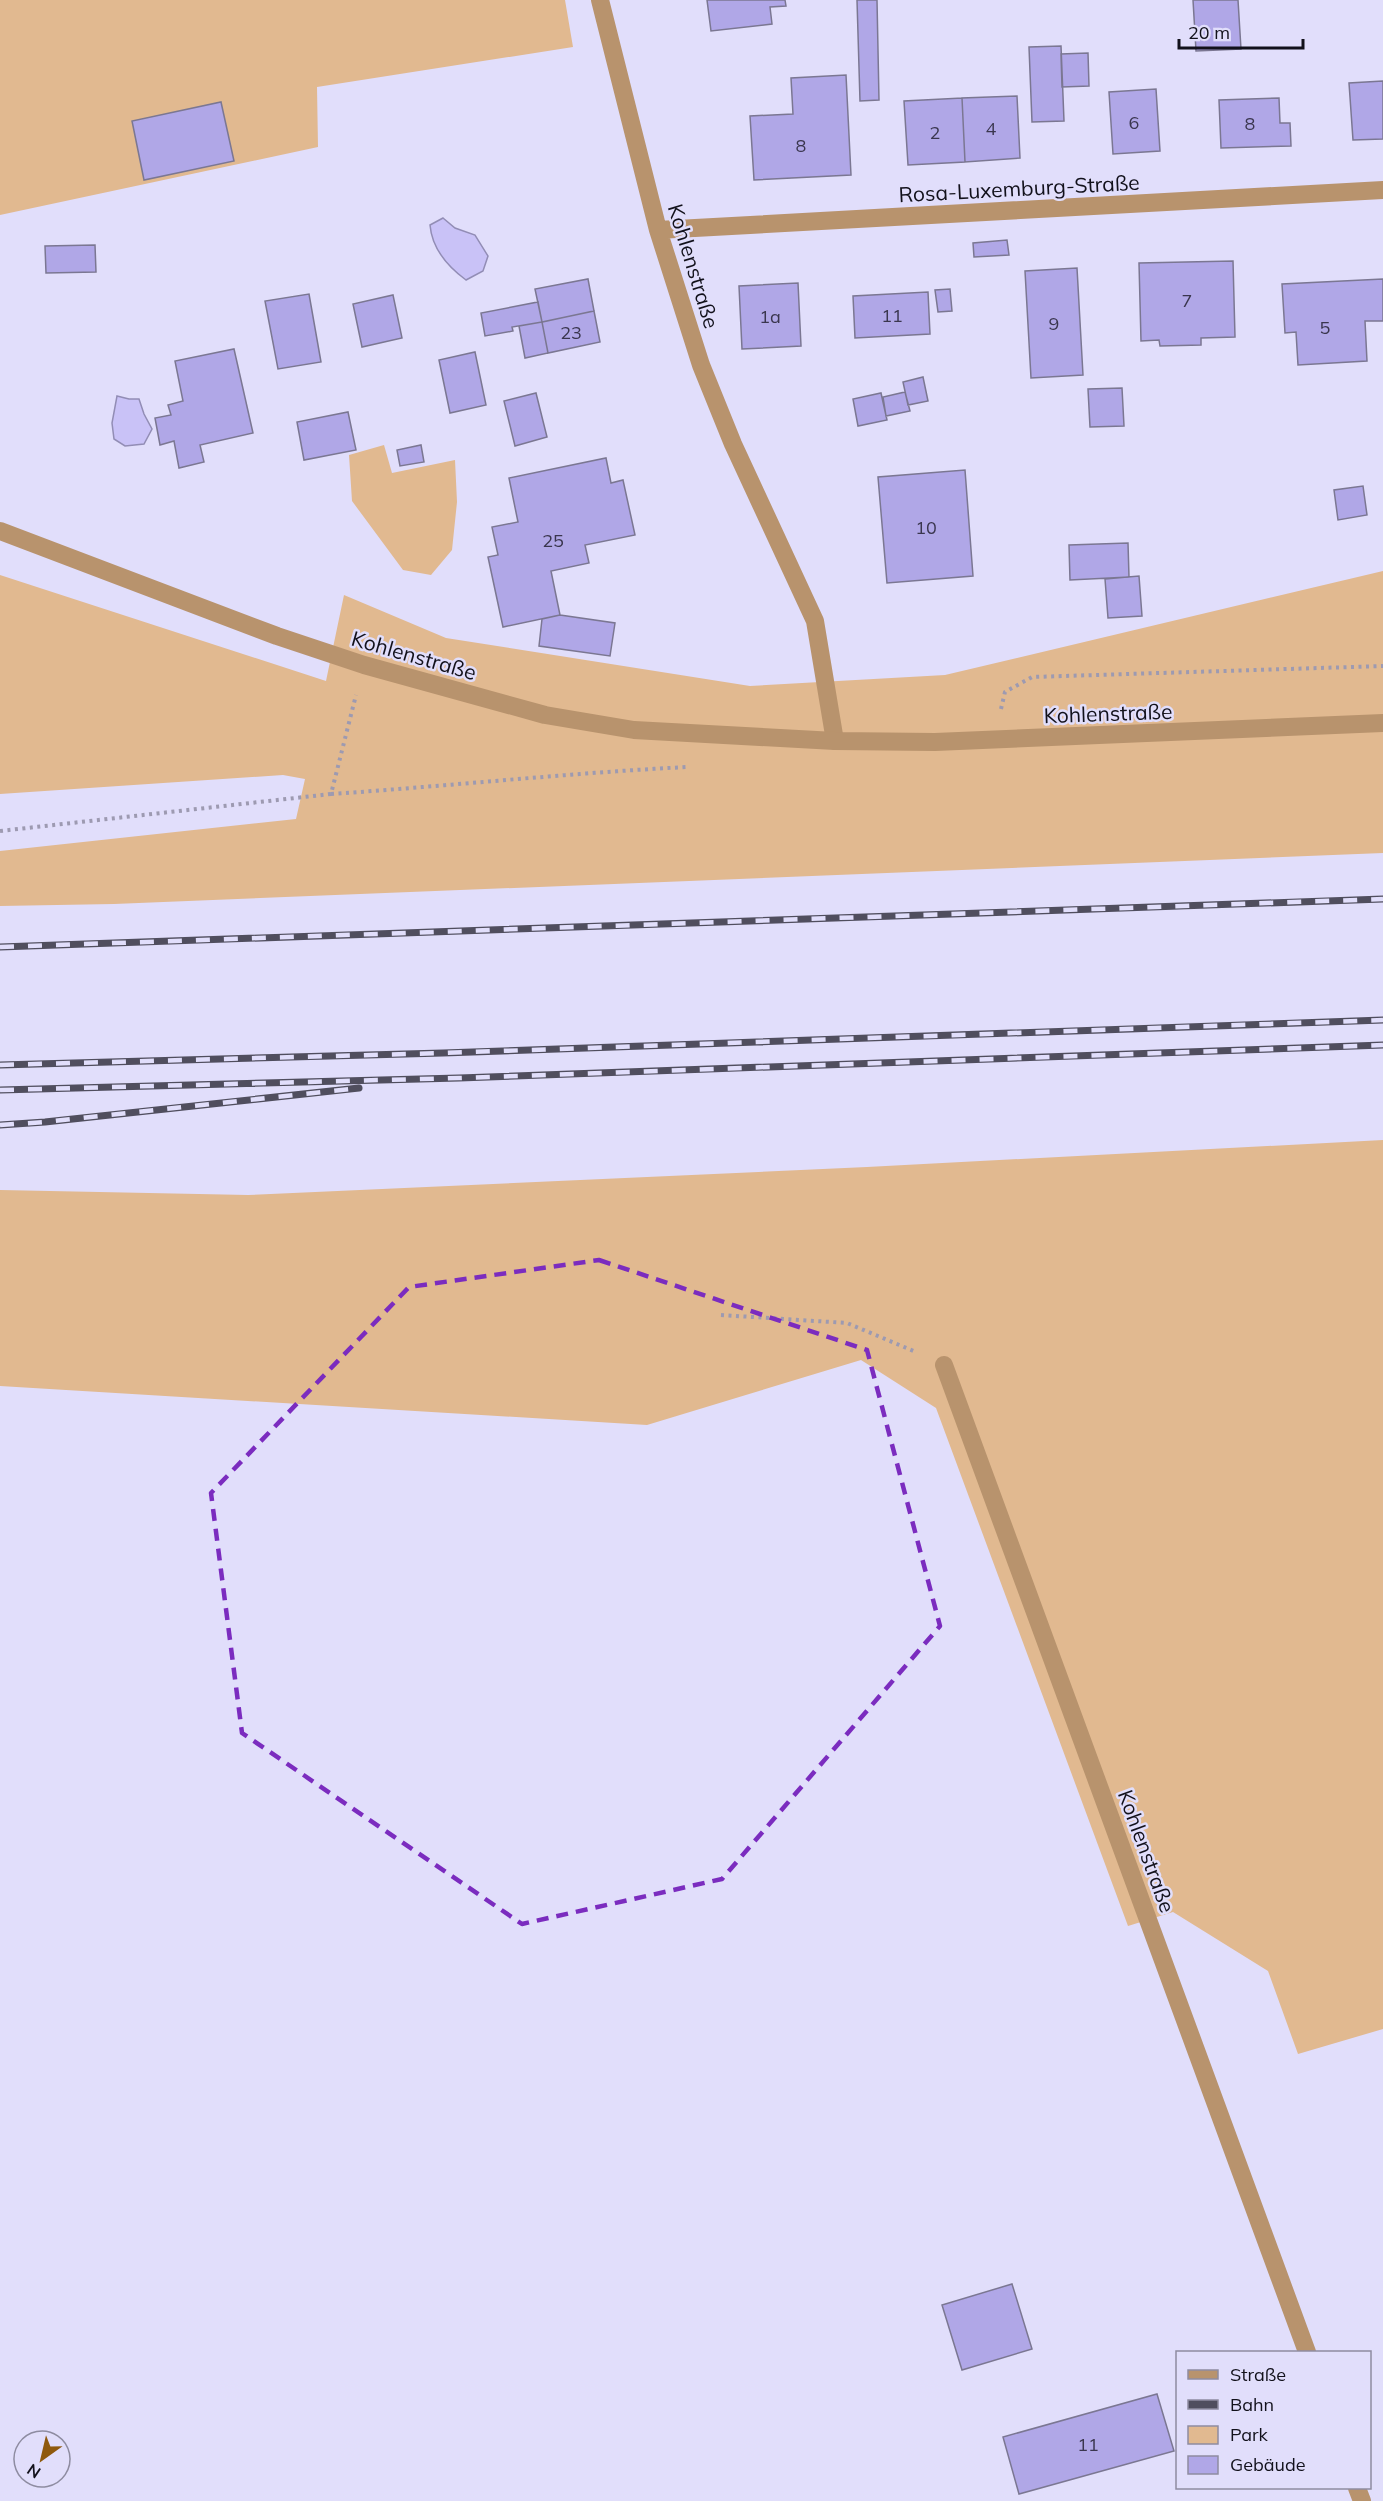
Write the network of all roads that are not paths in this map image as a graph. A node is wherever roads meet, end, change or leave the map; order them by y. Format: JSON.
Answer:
{"nodes":[{"id":1,"x":600,"y":0,"type":"edge"},
{"id":2,"x":1383,"y":190,"type":"edge"},
{"id":3,"x":658,"y":230,"type":"junction"},
{"id":4,"x":0,"y":531,"type":"edge"},
{"id":5,"x":1383,"y":723,"type":"edge"},
{"id":6,"x":835,"y":741,"type":"junction"},
{"id":7,"x":944,"y":1365,"type":"road end"},
{"id":8,"x":1307,"y":2351,"type":"edge"}],
"edges":[{"from":1,"to":3,"type":"street","name":"Kohlenstraße"},
{"from":2,"to":3,"type":"street","name":"Rosa-Luxemburg-Straße"},
{"from":3,"to":6,"type":"street","name":"Kohlenstraße"},
{"from":4,"to":6,"type":"street","name":"Kohlenstraße"},
{"from":5,"to":6,"type":"street","name":"Kohlenstraße"},
{"from":7,"to":8,"type":"street","name":"Kohlenstraße"}]}
